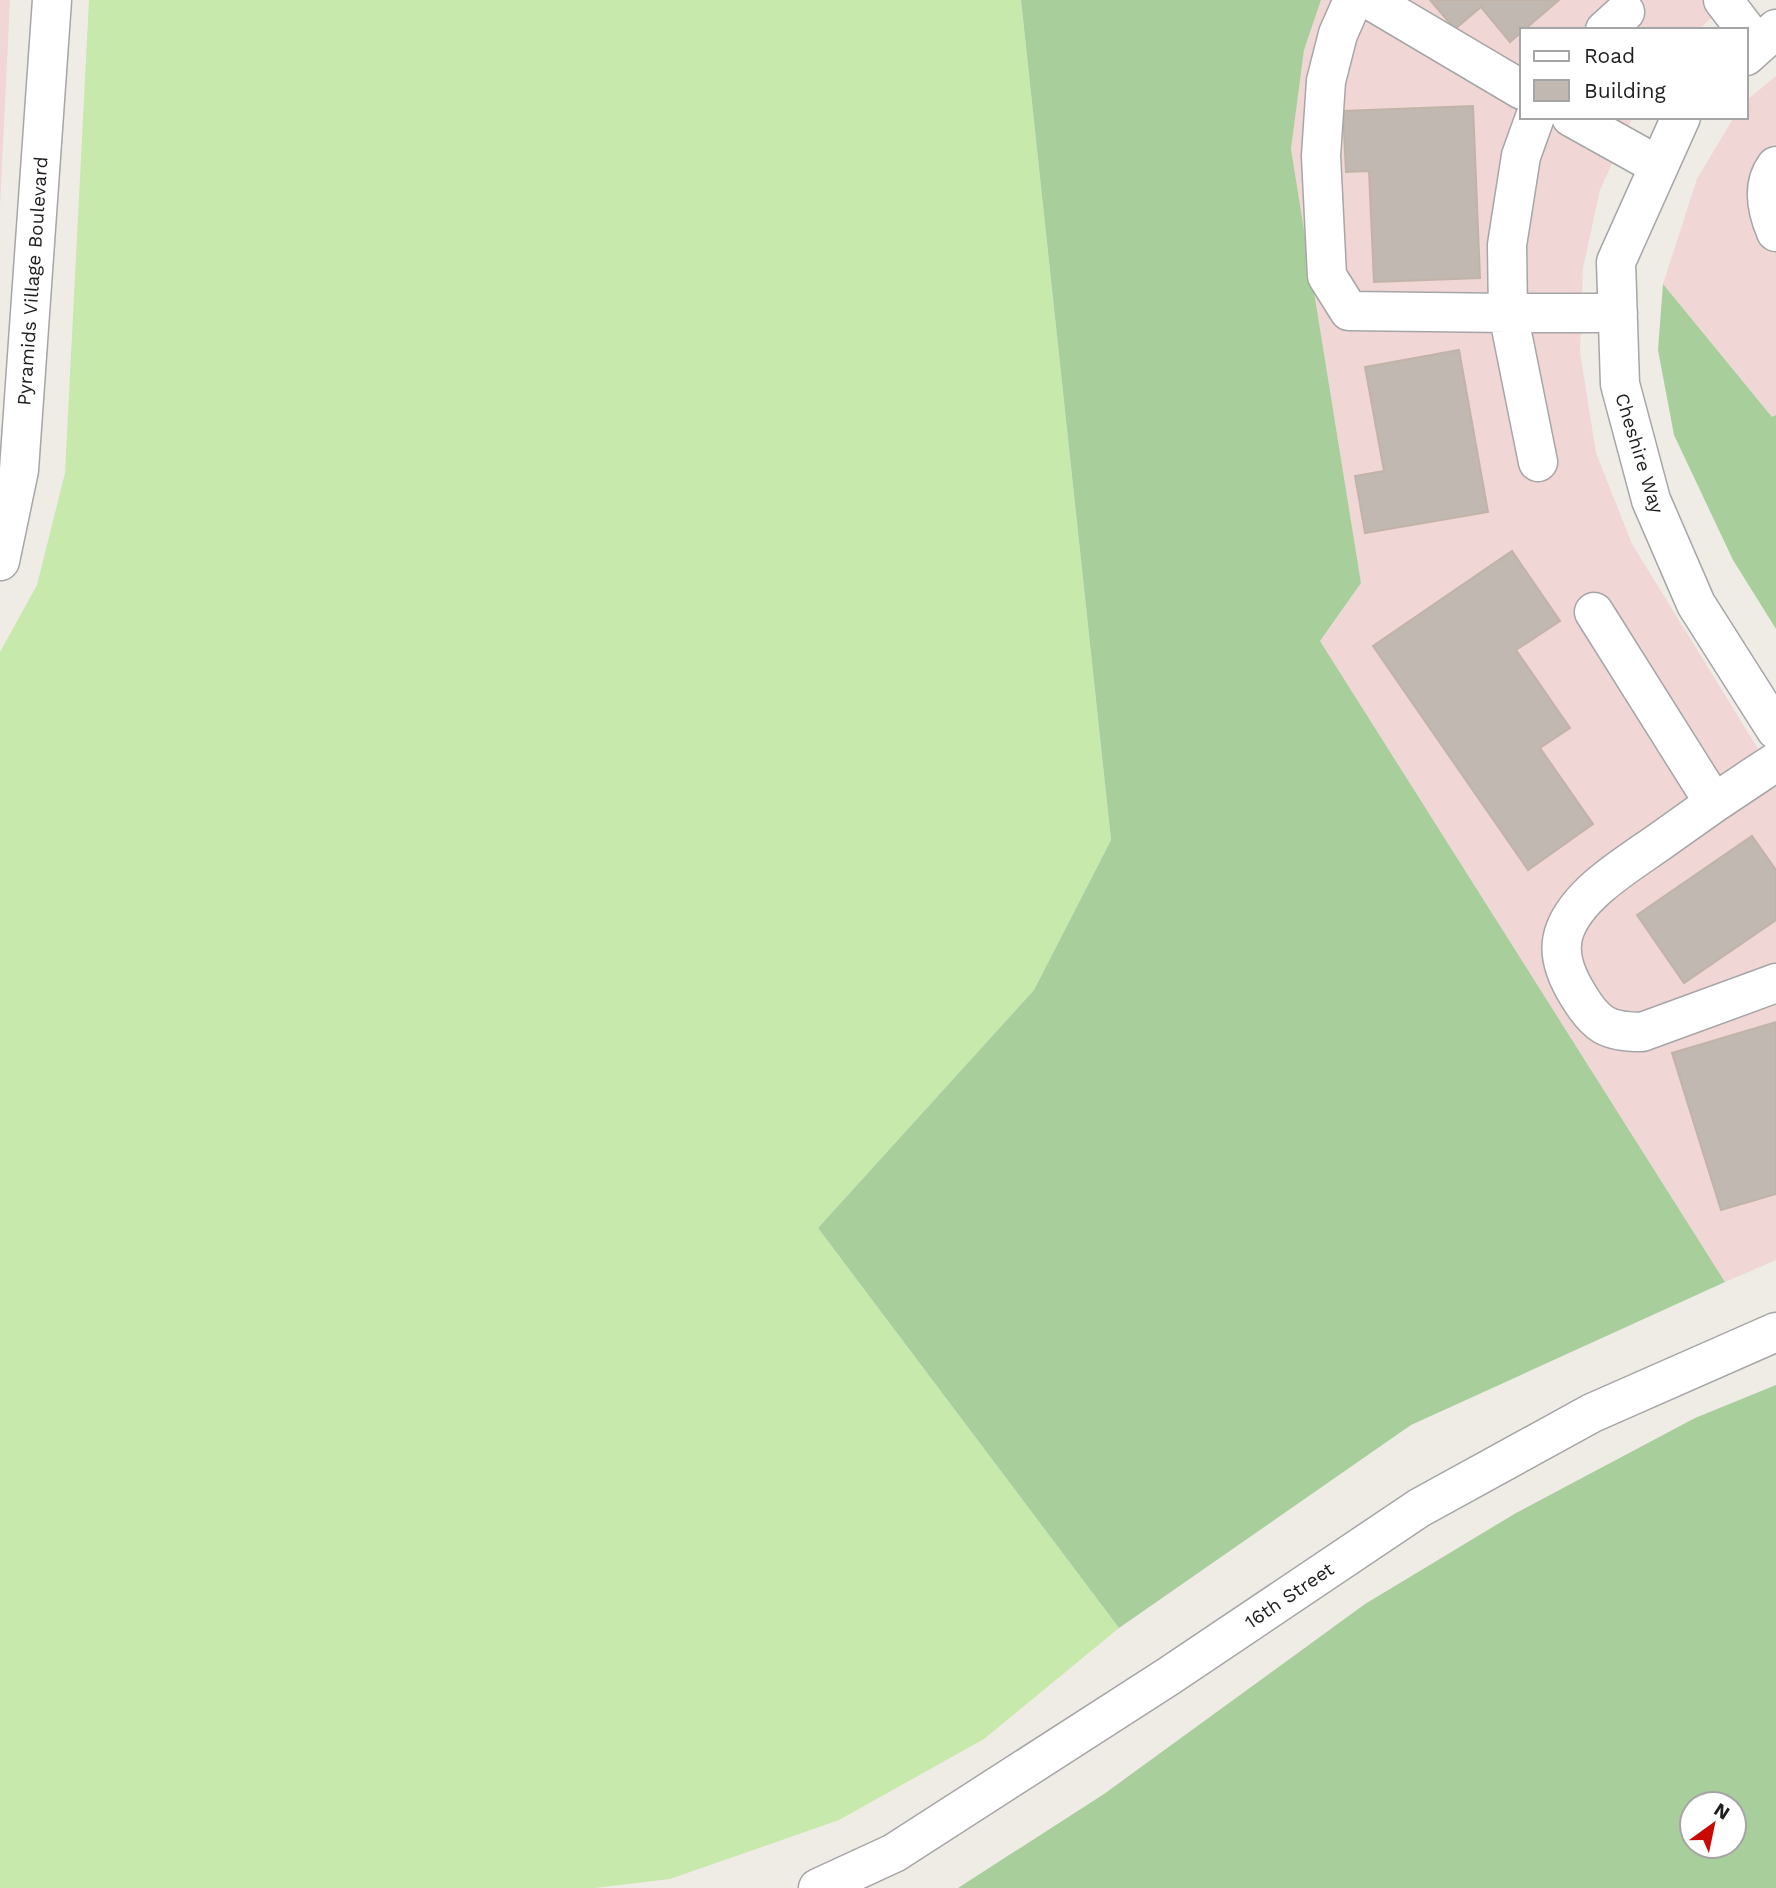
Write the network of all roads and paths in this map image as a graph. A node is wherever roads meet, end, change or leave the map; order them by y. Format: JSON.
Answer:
{"nodes":[{"id":1,"x":52,"y":0,"type":"edge"},
{"id":2,"x":1353,"y":0,"type":"edge"},
{"id":3,"x":1370,"y":0,"type":"edge"},
{"id":4,"x":1723,"y":0,"type":"edge"},
{"id":5,"x":1747,"y":28,"type":"edge"},
{"id":6,"x":1520,"y":89,"type":"edge"},
{"id":7,"x":1534,"y":119,"type":"edge"},
{"id":8,"x":1575,"y":119,"type":"edge"},
{"id":9,"x":1680,"y":119,"type":"edge"},
{"id":10,"x":1659,"y":166,"type":"junction"},
{"id":11,"x":1776,"y":166,"type":"edge"},
{"id":12,"x":1776,"y":232,"type":"edge"},
{"id":13,"x":1508,"y":313,"type":"junction"},
{"id":14,"x":1618,"y":313,"type":"junction"},
{"id":15,"x":1538,"y":462,"type":"dead end"},
{"id":16,"x":0,"y":561,"type":"edge"},
{"id":17,"x":1594,"y":612,"type":"dead end"},
{"id":18,"x":1776,"y":730,"type":"edge"},
{"id":19,"x":1776,"y":762,"type":"edge"},
{"id":20,"x":1714,"y":803,"type":"junction"},
{"id":21,"x":1776,"y":983,"type":"edge"},
{"id":22,"x":1776,"y":1332,"type":"edge"},
{"id":23,"x":818,"y":1888,"type":"edge"}],
"edges":[{"from":1,"to":16,"type":"street","name":"Pyramids Village Boulevard"},
{"from":2,"to":13,"type":"street"},
{"from":3,"to":6,"type":"street"},
{"from":4,"to":5,"type":"street"},
{"from":7,"to":13,"type":"street"},
{"from":8,"to":10,"type":"street"},
{"from":9,"to":10,"type":"street","name":"Cheshire Way"},
{"from":10,"to":14,"type":"street","name":"Cheshire Way"},
{"from":11,"to":12,"type":"street"},
{"from":13,"to":14,"type":"street"},
{"from":13,"to":15,"type":"street"},
{"from":14,"to":18,"type":"street","name":"Cheshire Way"},
{"from":17,"to":20,"type":"street"},
{"from":19,"to":20,"type":"street"},
{"from":20,"to":21,"type":"street"},
{"from":22,"to":23,"type":"street","name":"16th Street"}]}
